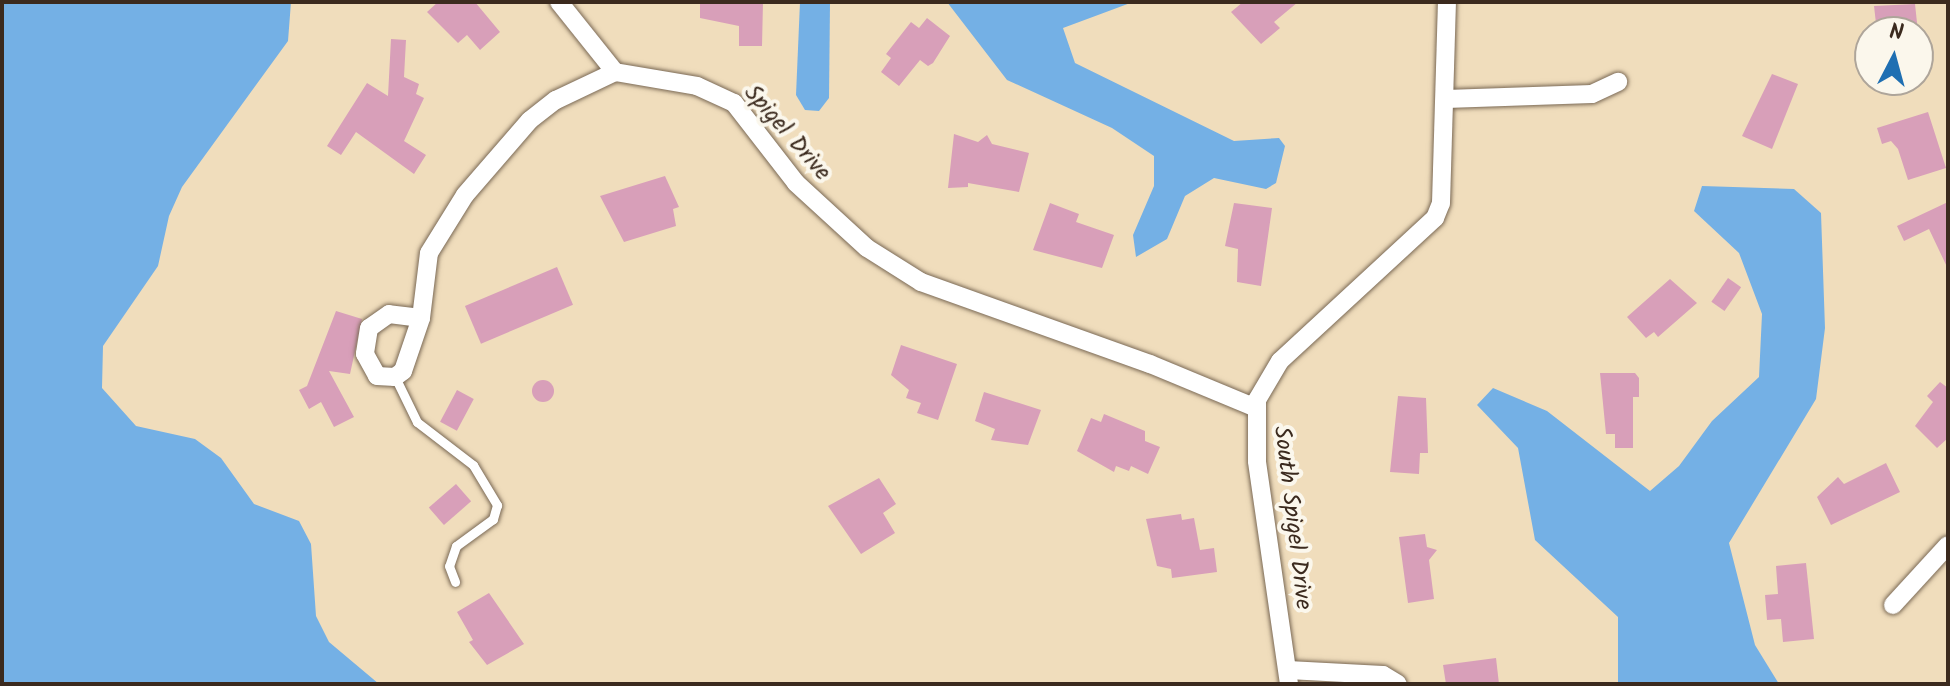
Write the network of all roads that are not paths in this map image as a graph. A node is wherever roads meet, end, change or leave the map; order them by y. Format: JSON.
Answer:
{"nodes":[{"id":1,"x":559,"y":2,"type":"edge"},
{"id":2,"x":1447,"y":2,"type":"edge"},
{"id":3,"x":615,"y":72,"type":"junction"},
{"id":4,"x":1618,"y":82,"type":"dead end"},
{"id":5,"x":1446,"y":99,"type":"junction"},
{"id":6,"x":421,"y":318,"type":"junction"},
{"id":7,"x":395,"y":377,"type":"junction"},
{"id":8,"x":1256,"y":408,"type":"junction"},
{"id":9,"x":1948,"y":545,"type":"edge"},
{"id":10,"x":455,"y":582,"type":"dead end"},
{"id":11,"x":1893,"y":605,"type":"dead end"},
{"id":12,"x":1288,"y":677,"type":"edge"},
{"id":13,"x":1398,"y":684,"type":"edge"}],
"edges":[{"from":1,"to":3,"type":"street"},
{"from":2,"to":5,"type":"street","name":"South Spigel Drive"},
{"from":3,"to":6,"type":"street"},
{"from":3,"to":8,"type":"street","name":"Spigel Drive"},
{"from":4,"to":5,"type":"street"},
{"from":5,"to":8,"type":"street","name":"South Spigel Drive"},
{"from":6,"to":7,"type":"street"},
{"from":6,"to":7,"type":"street"},
{"from":7,"to":10,"type":"lane"},
{"from":8,"to":12,"type":"street","name":"South Spigel Drive"},
{"from":9,"to":11,"type":"street"},
{"from":12,"to":13,"type":"street"}]}
